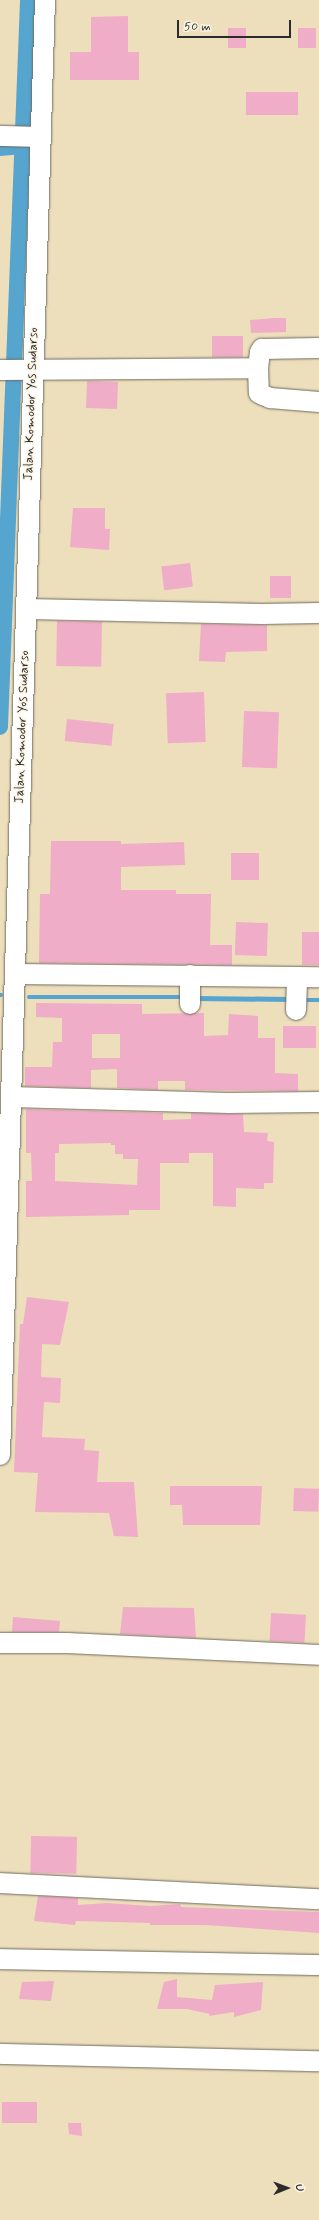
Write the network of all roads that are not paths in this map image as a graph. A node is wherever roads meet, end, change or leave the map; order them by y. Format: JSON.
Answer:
{"nodes":[{"id":1,"x":45,"y":0,"type":"edge"},
{"id":2,"x":1,"y":136,"type":"edge"},
{"id":3,"x":38,"y":136,"type":"junction"},
{"id":4,"x":319,"y":348,"type":"edge"},
{"id":5,"x":258,"y":368,"type":"junction"},
{"id":6,"x":0,"y":370,"type":"edge"},
{"id":7,"x":27,"y":371,"type":"junction"},
{"id":8,"x":319,"y":402,"type":"edge"},
{"id":9,"x":27,"y":609,"type":"junction"},
{"id":10,"x":319,"y":613,"type":"edge"},
{"id":11,"x":16,"y":974,"type":"junction"},
{"id":12,"x":319,"y":977,"type":"edge"},
{"id":13,"x":296,"y":983,"type":"junction"},
{"id":14,"x":296,"y":1010,"type":"dead end"},
{"id":15,"x":11,"y":1097,"type":"junction"},
{"id":16,"x":319,"y":1102,"type":"edge"},
{"id":17,"x":0,"y":1455,"type":"edge"},
{"id":18,"x":0,"y":1643,"type":"edge"},
{"id":19,"x":319,"y":1655,"type":"edge"},
{"id":20,"x":0,"y":1883,"type":"edge"},
{"id":21,"x":319,"y":1899,"type":"edge"},
{"id":22,"x":0,"y":1959,"type":"edge"},
{"id":23,"x":319,"y":1965,"type":"edge"},
{"id":24,"x":0,"y":2054,"type":"edge"},
{"id":25,"x":319,"y":2062,"type":"edge"}],
"edges":[{"from":1,"to":3,"type":"street","name":"Jalan Komodor Yos Sudarso"},
{"from":2,"to":3,"type":"street"},
{"from":3,"to":7,"type":"street","name":"Jalan Komodor Yos Sudarso"},
{"from":4,"to":5,"type":"street"},
{"from":5,"to":7,"type":"street"},
{"from":5,"to":8,"type":"street"},
{"from":6,"to":7,"type":"street"},
{"from":7,"to":9,"type":"street","name":"Jalan Komodor Yos Sudarso"},
{"from":9,"to":10,"type":"street"},
{"from":9,"to":11,"type":"street","name":"Jalan Komodor Yos Sudarso"},
{"from":11,"to":13,"type":"street"},
{"from":11,"to":15,"type":"street","name":"Jalan Komodor Yos Sudarso"},
{"from":12,"to":13,"type":"street"},
{"from":13,"to":14,"type":"street"},
{"from":15,"to":16,"type":"street"},
{"from":15,"to":17,"type":"street","name":"Jalan Komodor Yos Sudarso"},
{"from":18,"to":19,"type":"street"},
{"from":20,"to":21,"type":"street"},
{"from":22,"to":23,"type":"street"},
{"from":24,"to":25,"type":"street"}]}
